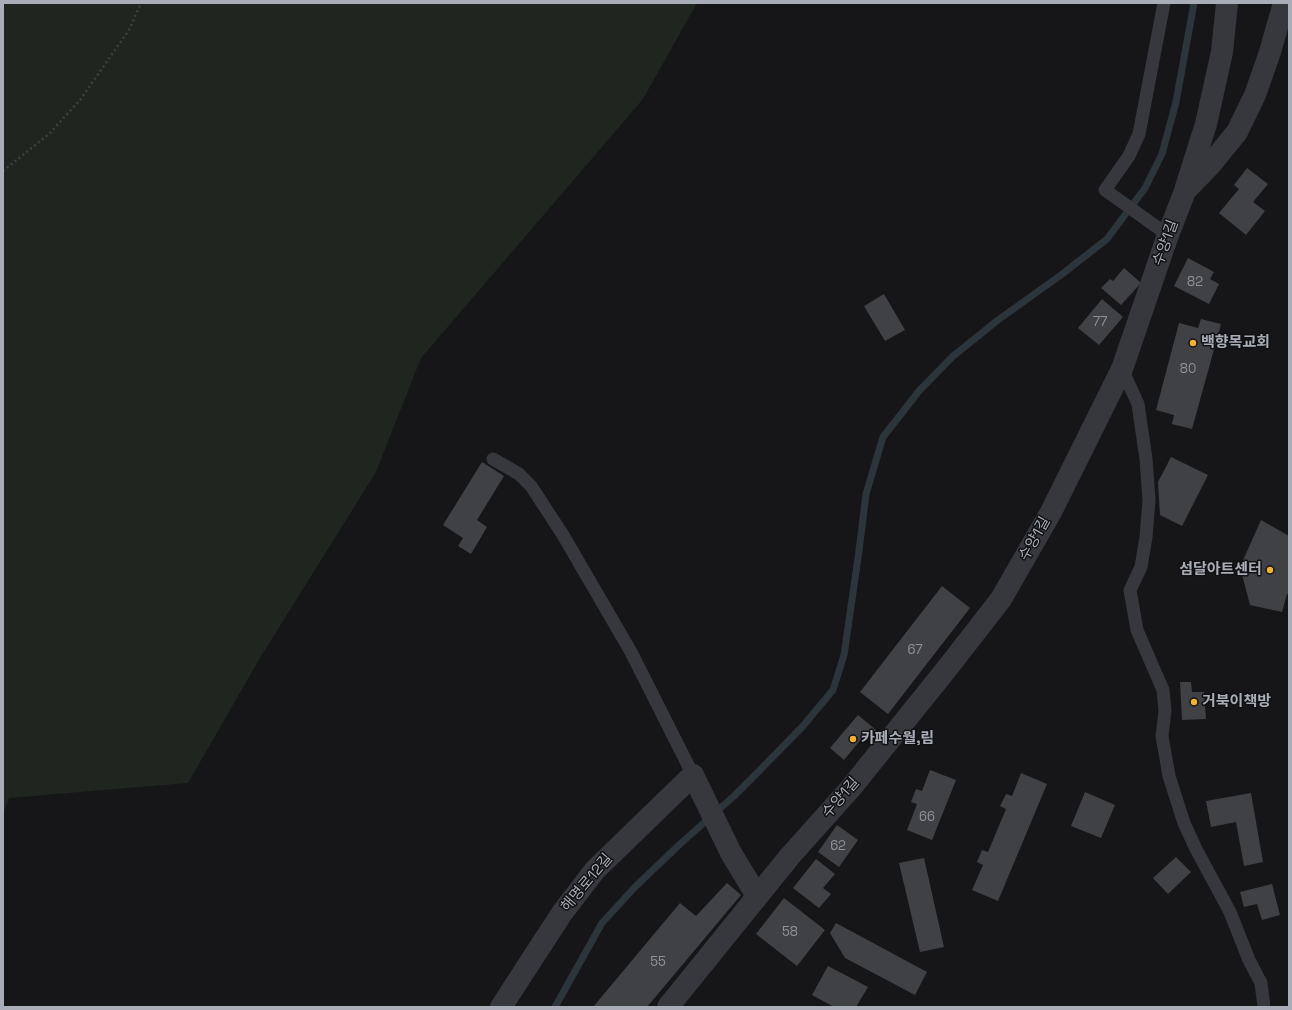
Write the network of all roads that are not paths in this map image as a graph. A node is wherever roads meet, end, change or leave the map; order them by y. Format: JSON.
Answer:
{"nodes":[{"id":1,"x":1164,"y":3,"type":"edge"},
{"id":2,"x":1227,"y":3,"type":"edge"},
{"id":3,"x":1284,"y":3,"type":"edge"},
{"id":4,"x":1185,"y":191,"type":"junction"},
{"id":5,"x":1161,"y":230,"type":"junction"},
{"id":6,"x":1122,"y":369,"type":"junction"},
{"id":7,"x":493,"y":459,"type":"dead end"},
{"id":8,"x":693,"y":775,"type":"junction"},
{"id":9,"x":757,"y":896,"type":"junction"},
{"id":10,"x":501,"y":1007,"type":"edge"},
{"id":11,"x":668,"y":1007,"type":"edge"},
{"id":12,"x":1264,"y":1007,"type":"edge"}],
"edges":[{"from":1,"to":5,"type":"lane"},
{"from":2,"to":4,"type":"street"},
{"from":3,"to":4,"type":"street","name":"수양1길"},
{"from":4,"to":5,"type":"street","name":"수양1길"},
{"from":5,"to":6,"type":"street","name":"수양1길"},
{"from":6,"to":9,"type":"street","name":"수양1길"},
{"from":6,"to":12,"type":"lane"},
{"from":7,"to":8,"type":"lane"},
{"from":8,"to":9,"type":"street"},
{"from":8,"to":10,"type":"street","name":"해명로12길"},
{"from":9,"to":11,"type":"street","name":"수양1길"}]}
